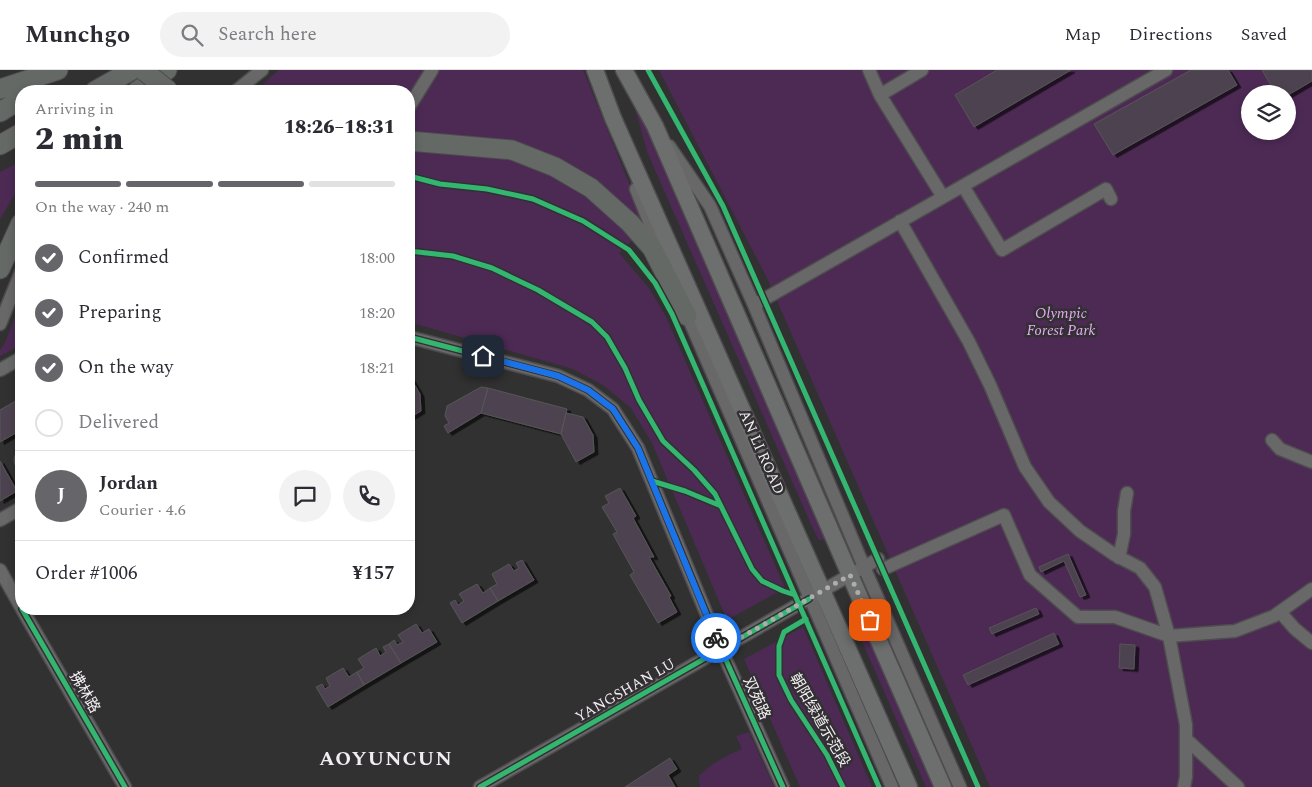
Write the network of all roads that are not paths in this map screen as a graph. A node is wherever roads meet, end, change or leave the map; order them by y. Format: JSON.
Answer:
{"nodes":[{"id":1,"x":58,"y":70,"type":"edge"},
{"id":2,"x":72,"y":70,"type":"edge"},
{"id":3,"x":132,"y":70,"type":"edge"},
{"id":4,"x":144,"y":70,"type":"edge"},
{"id":5,"x":168,"y":70,"type":"edge"},
{"id":6,"x":262,"y":70,"type":"edge"},
{"id":7,"x":432,"y":70,"type":"edge"},
{"id":8,"x":595,"y":70,"type":"edge"},
{"id":9,"x":624,"y":70,"type":"edge"},
{"id":10,"x":869,"y":70,"type":"edge"},
{"id":11,"x":922,"y":70,"type":"edge"},
{"id":12,"x":1166,"y":70,"type":"edge"},
{"id":13,"x":46,"y":85,"type":"edge"},
{"id":14,"x":106,"y":85,"type":"edge"},
{"id":15,"x":146,"y":85,"type":"edge"},
{"id":16,"x":162,"y":85,"type":"edge"},
{"id":17,"x":243,"y":85,"type":"edge"},
{"id":18,"x":0,"y":88,"type":"edge"},
{"id":19,"x":880,"y":95,"type":"junction"},
{"id":20,"x":415,"y":97,"type":"edge"},
{"id":21,"x":15,"y":103,"type":"edge"},
{"id":22,"x":0,"y":112,"type":"edge"},
{"id":23,"x":613,"y":118,"type":"junction"},
{"id":24,"x":655,"y":126,"type":"junction"},
{"id":25,"x":15,"y":136,"type":"edge"},
{"id":26,"x":415,"y":141,"type":"edge"},
{"id":27,"x":0,"y":145,"type":"edge"},
{"id":28,"x":963,"y":186,"type":"junction"},
{"id":29,"x":943,"y":197,"type":"junction"},
{"id":30,"x":1111,"y":198,"type":"dead end"},
{"id":31,"x":900,"y":222,"type":"junction"},
{"id":32,"x":15,"y":236,"type":"edge"},
{"id":33,"x":0,"y":269,"type":"edge"},
{"id":34,"x":15,"y":287,"type":"edge"},
{"id":35,"x":754,"y":305,"type":"junction"},
{"id":36,"x":688,"y":316,"type":"junction"},
{"id":37,"x":0,"y":324,"type":"edge"},
{"id":38,"x":415,"y":339,"type":"edge"},
{"id":39,"x":15,"y":361,"type":"edge"},
{"id":40,"x":0,"y":370,"type":"edge"},
{"id":41,"x":1272,"y":440,"type":"dead end"},
{"id":42,"x":1312,"y":462,"type":"edge"},
{"id":43,"x":1127,"y":493,"type":"dead end"},
{"id":44,"x":15,"y":511,"type":"edge"},
{"id":45,"x":0,"y":520,"type":"edge"},
{"id":46,"x":1119,"y":558,"type":"junction"},
{"id":47,"x":0,"y":570,"type":"edge"},
{"id":48,"x":857,"y":571,"type":"junction"},
{"id":49,"x":1312,"y":589,"type":"edge"},
{"id":50,"x":823,"y":590,"type":"junction"},
{"id":51,"x":15,"y":596,"type":"edge"},
{"id":52,"x":809,"y":599,"type":"junction"},
{"id":53,"x":1280,"y":612,"type":"junction"},
{"id":54,"x":26,"y":615,"type":"edge"},
{"id":55,"x":1169,"y":636,"type":"junction"},
{"id":56,"x":1312,"y":643,"type":"edge"},
{"id":57,"x":721,"y":649,"type":"junction"},
{"id":58,"x":1186,"y":739,"type":"junction"},
{"id":59,"x":125,"y":787,"type":"edge"},
{"id":60,"x":480,"y":787,"type":"edge"},
{"id":61,"x":783,"y":787,"type":"edge"},
{"id":62,"x":892,"y":787,"type":"edge"},
{"id":63,"x":909,"y":787,"type":"edge"},
{"id":64,"x":943,"y":787,"type":"edge"},
{"id":65,"x":960,"y":787,"type":"edge"},
{"id":66,"x":1184,"y":787,"type":"edge"},
{"id":67,"x":1238,"y":787,"type":"edge"}],
"edges":[{"from":1,"to":18,"type":"highway"},
{"from":2,"to":13,"type":"highway"},
{"from":3,"to":14,"type":"highway"},
{"from":4,"to":16,"type":"highway","bridge":true},
{"from":5,"to":15,"type":"highway"},
{"from":6,"to":17,"type":"street"},
{"from":7,"to":20,"type":"street"},
{"from":8,"to":23,"type":"main road","name":"AN LI ROAD"},
{"from":9,"to":24,"type":"main road","name":"AN LI ROAD"},
{"from":10,"to":19,"type":"street"},
{"from":11,"to":19,"type":"street"},
{"from":12,"to":28,"type":"street"},
{"from":19,"to":29,"type":"street"},
{"from":21,"to":22,"type":"highway"},
{"from":23,"to":36,"type":"street","name":"AN LI ROAD"},
{"from":23,"to":50,"type":"main road","name":"AN LI ROAD"},
{"from":24,"to":35,"type":"street","name":"AN LI ROAD"},
{"from":24,"to":48,"type":"main road","name":"AN LI ROAD"},
{"from":25,"to":27,"type":"highway"},
{"from":26,"to":36,"type":"highway"},
{"from":28,"to":29,"type":"street"},
{"from":28,"to":30,"type":"street"},
{"from":29,"to":31,"type":"street"},
{"from":31,"to":35,"type":"street"},
{"from":31,"to":46,"type":"street"},
{"from":32,"to":33,"type":"highway"},
{"from":34,"to":37,"type":"street"},
{"from":35,"to":48,"type":"street","name":"AN LI ROAD"},
{"from":36,"to":52,"type":"street","name":"AN LI ROAD"},
{"from":38,"to":57,"type":"street","name":"双苑路"},
{"from":39,"to":40,"type":"street"},
{"from":41,"to":42,"type":"street"},
{"from":43,"to":46,"type":"street"},
{"from":44,"to":45,"type":"street"},
{"from":46,"to":55,"type":"street"},
{"from":47,"to":51,"type":"street","name":"拂林路"},
{"from":48,"to":50,"type":"street","name":"YANGSHAN LU"},
{"from":48,"to":55,"type":"street","name":"YANGSHAN LU"},
{"from":48,"to":64,"type":"main road","name":"AN LI ROAD"},
{"from":48,"to":65,"type":"street","name":"AN LI ROAD"},
{"from":49,"to":53,"type":"street"},
{"from":50,"to":52,"type":"street","name":"YANGSHAN LU"},
{"from":50,"to":63,"type":"main road","name":"AN LI ROAD"},
{"from":52,"to":57,"type":"street","name":"YANGSHAN LU"},
{"from":52,"to":62,"type":"street","name":"AN LI ROAD"},
{"from":53,"to":55,"type":"street"},
{"from":53,"to":56,"type":"street"},
{"from":54,"to":59,"type":"street","name":"拂林路"},
{"from":55,"to":58,"type":"street"},
{"from":57,"to":60,"type":"street","name":"YANGSHAN LU"},
{"from":57,"to":61,"type":"street","name":"双苑路"},
{"from":58,"to":66,"type":"street"},
{"from":58,"to":67,"type":"street"}]}
